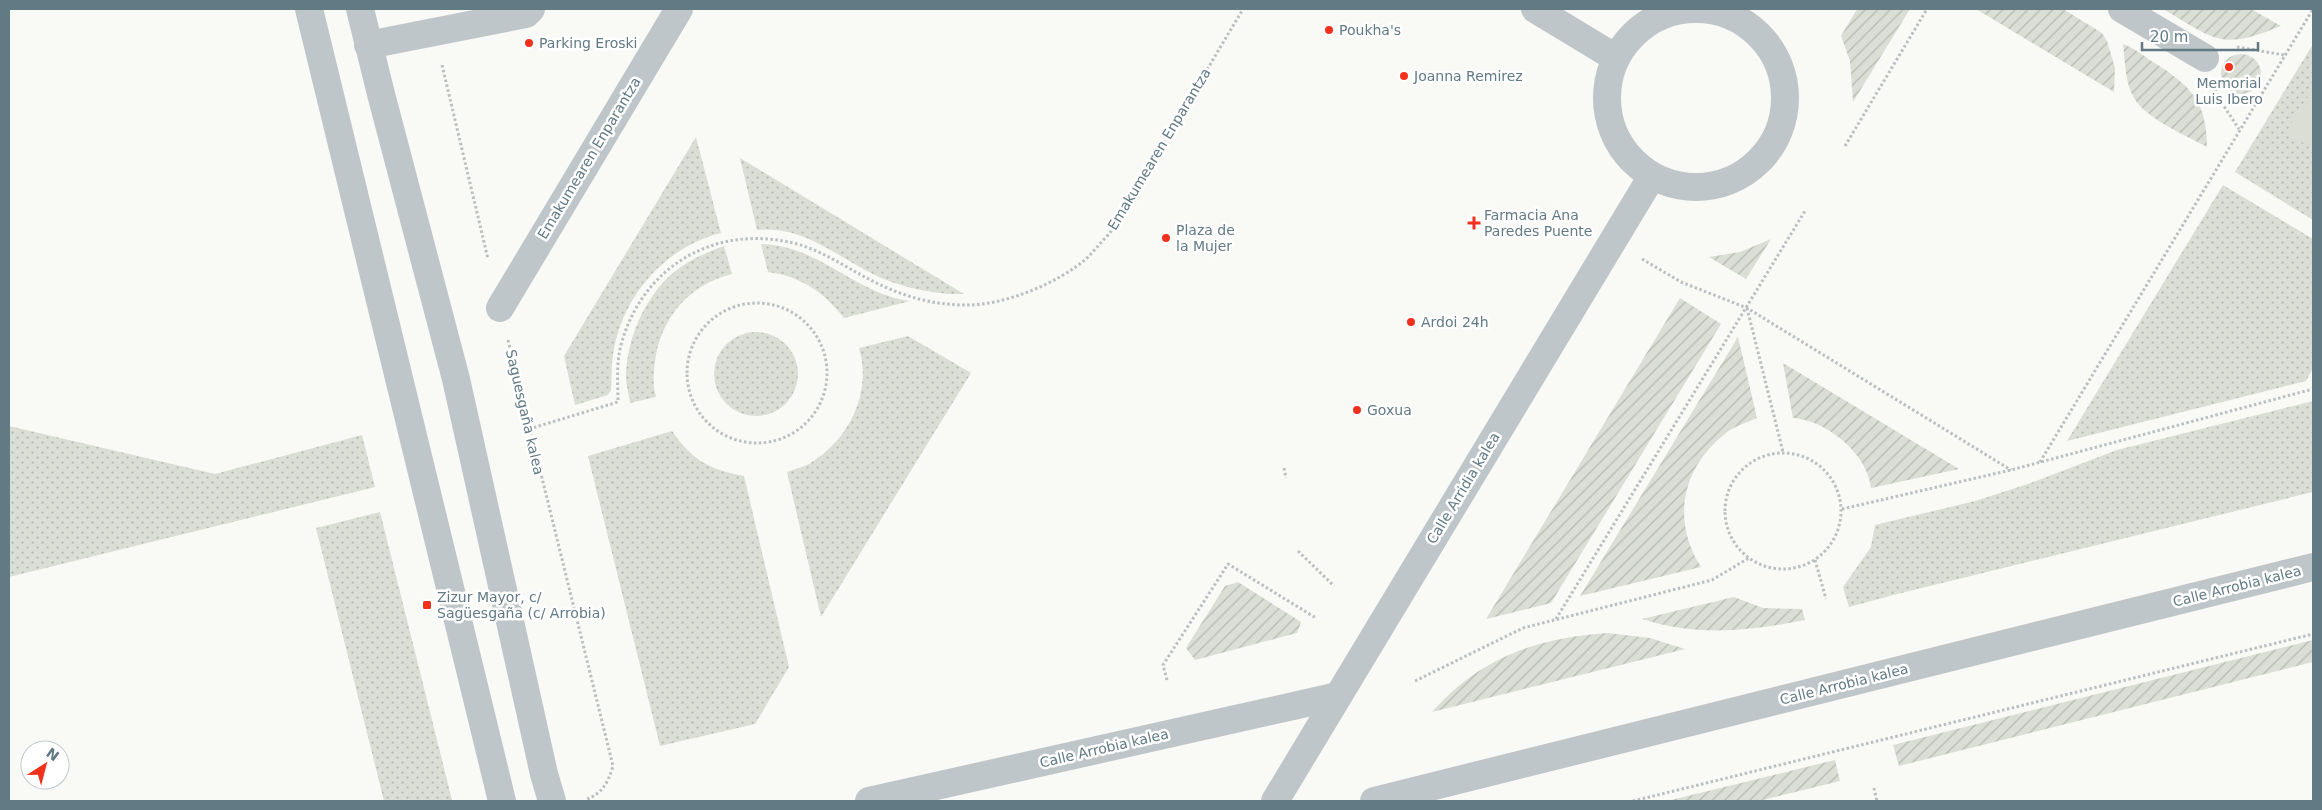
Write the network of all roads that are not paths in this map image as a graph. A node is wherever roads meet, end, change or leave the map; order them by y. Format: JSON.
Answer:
{"nodes":[{"id":1,"x":309,"y":9,"type":"edge"},
{"id":2,"x":360,"y":9,"type":"edge"},
{"id":3,"x":679,"y":9,"type":"edge"},
{"id":4,"x":1535,"y":9,"type":"edge"},
{"id":5,"x":2122,"y":9,"type":"edge"},
{"id":6,"x":527,"y":10,"type":"edge"},
{"id":7,"x":1751,"y":17,"type":"edge"},
{"id":8,"x":368,"y":44,"type":"junction"},
{"id":9,"x":1616,"y":58,"type":"junction"},
{"id":10,"x":2205,"y":58,"type":"road end"},
{"id":11,"x":1652,"y":176,"type":"junction"},
{"id":12,"x":500,"y":308,"type":"road end"},
{"id":13,"x":2313,"y":567,"type":"edge"},
{"id":14,"x":1338,"y":696,"type":"junction"},
{"id":15,"x":502,"y":801,"type":"edge"},
{"id":16,"x":552,"y":801,"type":"edge"},
{"id":17,"x":869,"y":801,"type":"edge"},
{"id":18,"x":1275,"y":801,"type":"edge"},
{"id":19,"x":1374,"y":801,"type":"edge"}],
"edges":[{"from":1,"to":15,"type":"street"},
{"from":2,"to":8,"type":"street"},
{"from":3,"to":12,"type":"street","name":"Emakumearen Enparantza"},
{"from":4,"to":9,"type":"street"},
{"from":5,"to":10,"type":"street"},
{"from":6,"to":8,"type":"street"},
{"from":7,"to":9,"type":"street"},
{"from":7,"to":11,"type":"street"},
{"from":8,"to":16,"type":"street"},
{"from":9,"to":11,"type":"street"},
{"from":11,"to":14,"type":"street","name":"Calle Arridia kalea"},
{"from":13,"to":19,"type":"street","name":"Calle Arrobia kalea"},
{"from":14,"to":17,"type":"street","name":"Calle Arrobia kalea"},
{"from":14,"to":18,"type":"street","name":"Calle Arridia kalea"}]}
